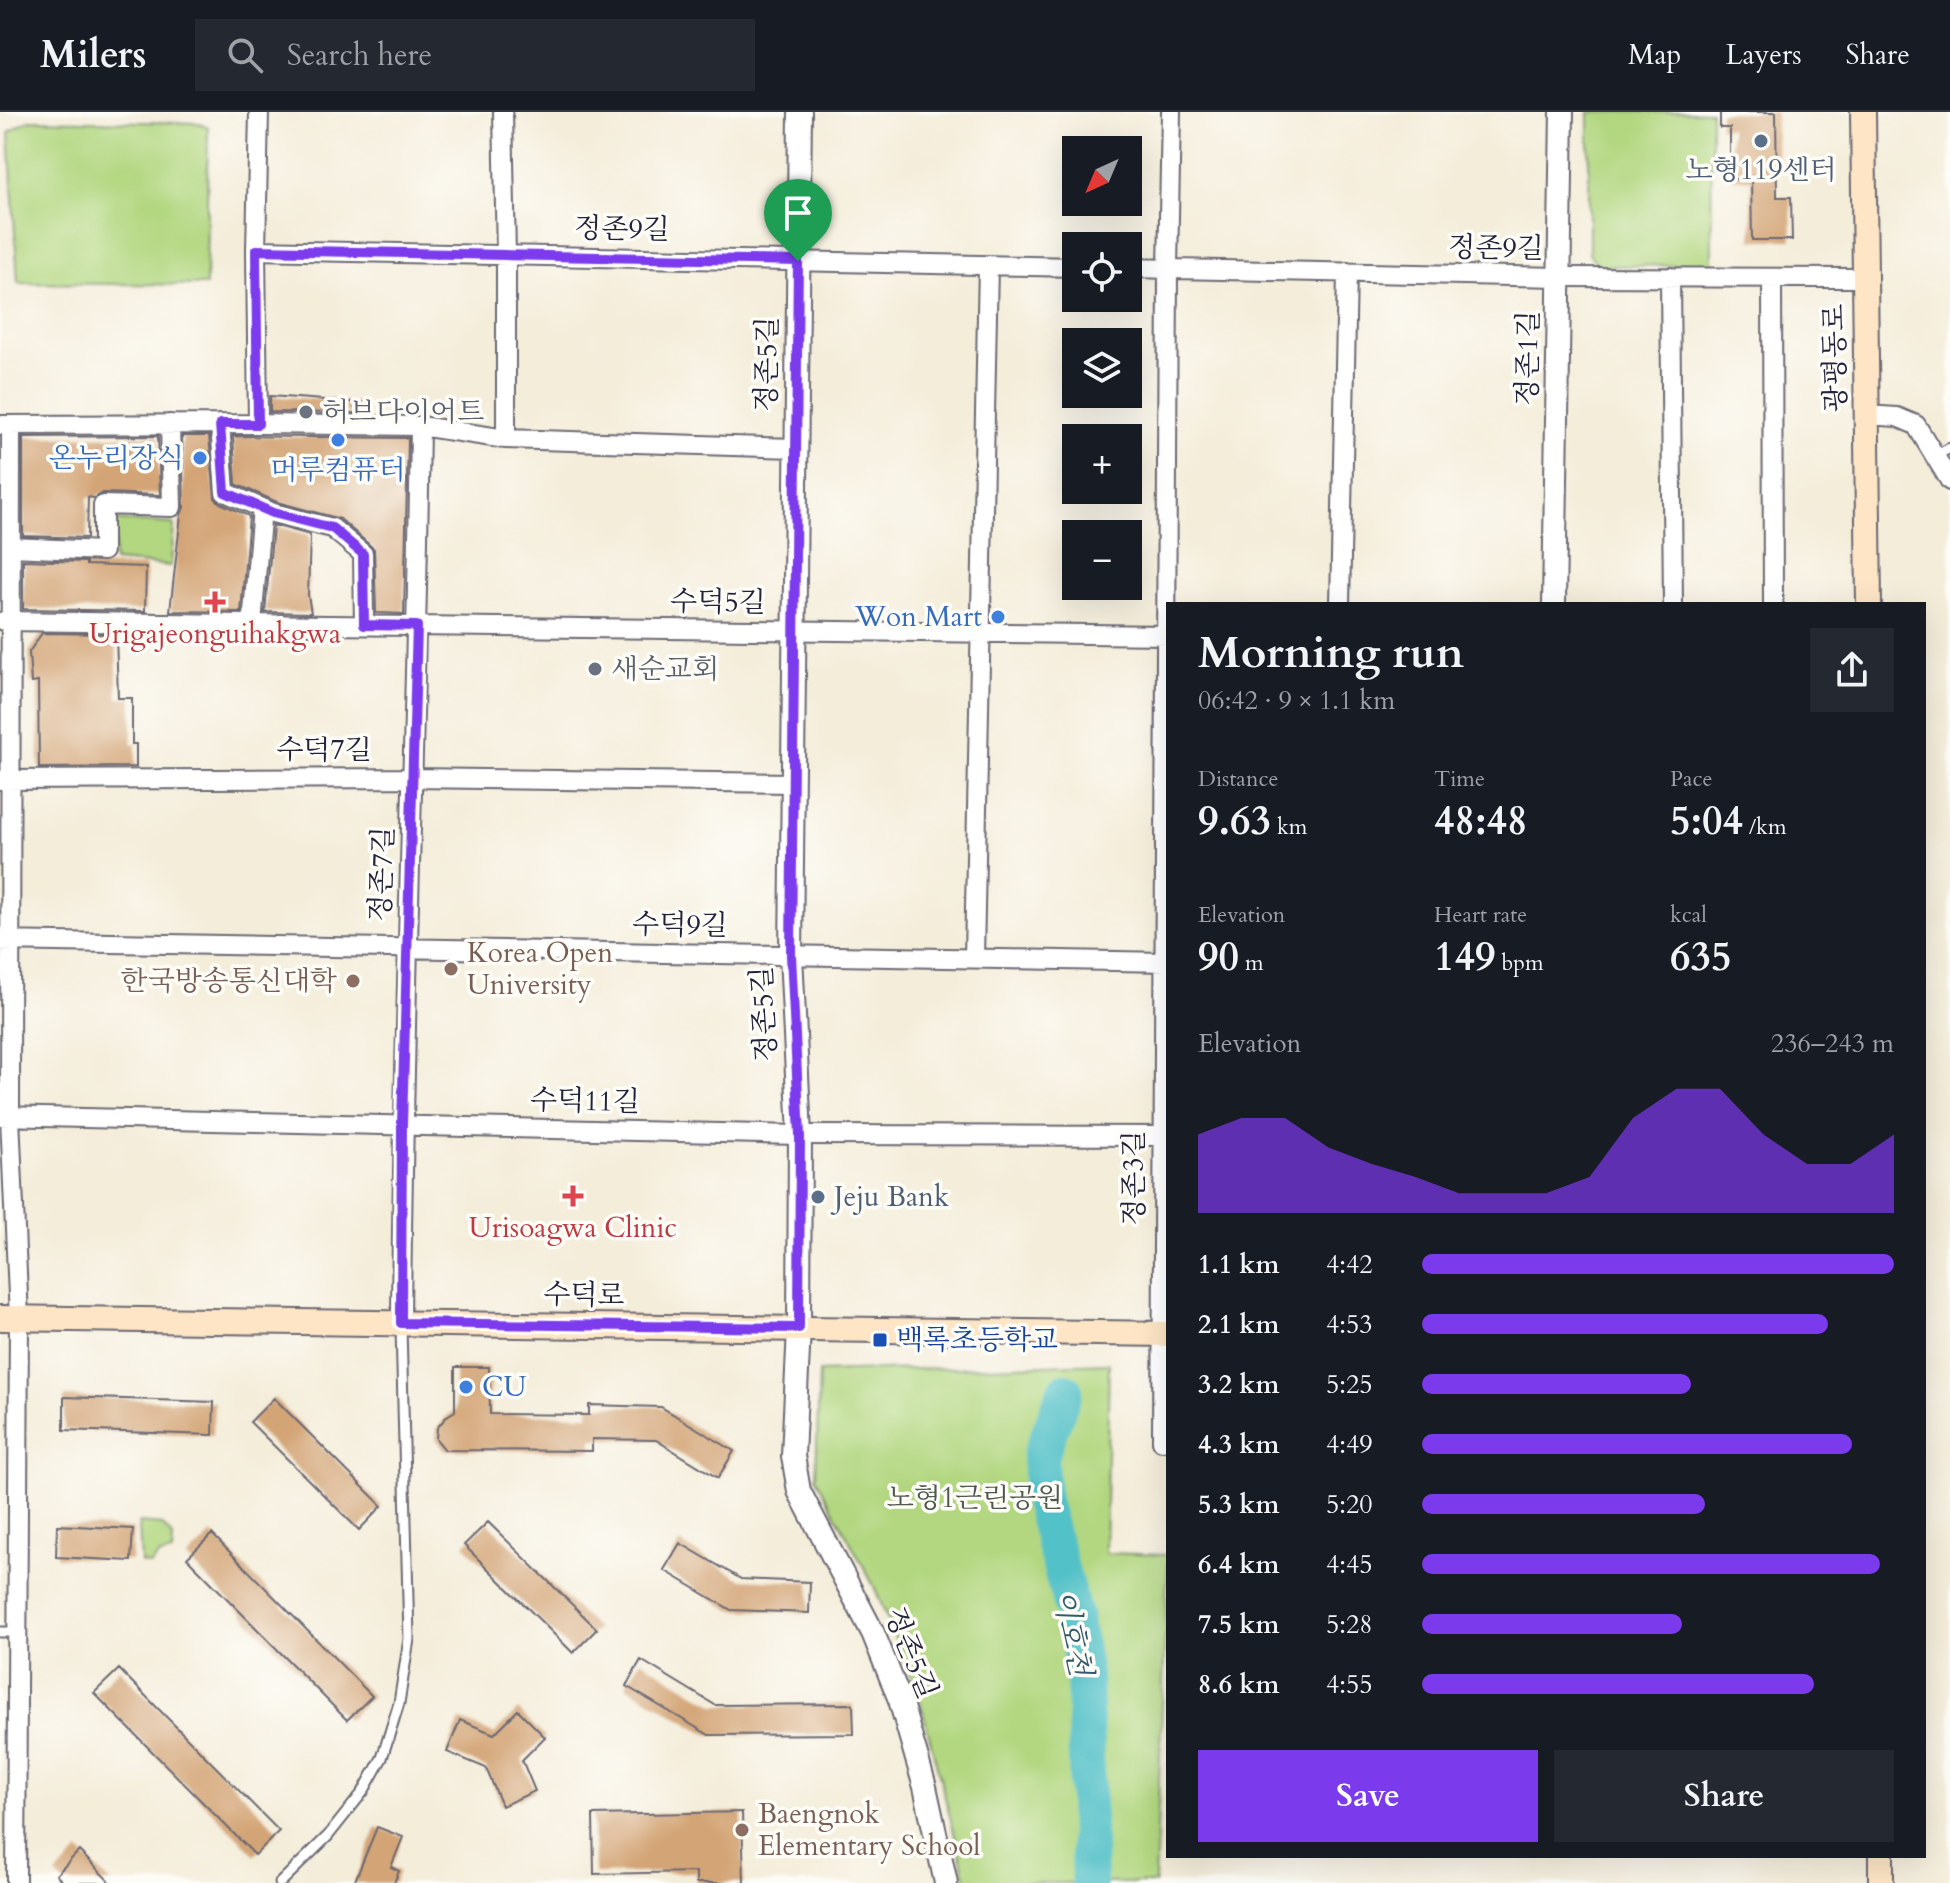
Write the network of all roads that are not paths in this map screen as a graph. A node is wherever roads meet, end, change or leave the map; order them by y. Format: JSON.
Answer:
{"nodes":[{"id":1,"x":259,"y":112,"type":"edge"},
{"id":2,"x":503,"y":112,"type":"edge"},
{"id":3,"x":800,"y":112,"type":"edge"},
{"id":4,"x":1171,"y":112,"type":"edge"},
{"id":5,"x":1562,"y":112,"type":"edge"},
{"id":6,"x":1863,"y":112,"type":"edge"},
{"id":7,"x":256,"y":250,"type":"junction"},
{"id":8,"x":506,"y":255,"type":"junction"},
{"id":9,"x":798,"y":261,"type":"junction"},
{"id":10,"x":988,"y":265,"type":"junction"},
{"id":11,"x":1062,"y":267,"type":"edge"},
{"id":12,"x":1142,"y":268,"type":"edge"},
{"id":13,"x":1168,"y":268,"type":"junction"},
{"id":14,"x":1347,"y":272,"type":"junction"},
{"id":15,"x":1559,"y":277,"type":"junction"},
{"id":16,"x":1670,"y":277,"type":"junction"},
{"id":17,"x":1772,"y":278,"type":"junction"},
{"id":18,"x":1864,"y":278,"type":"junction"},
{"id":19,"x":1866,"y":415,"type":"junction"},
{"id":20,"x":170,"y":424,"type":"junction"},
{"id":21,"x":220,"y":424,"type":"junction"},
{"id":22,"x":258,"y":424,"type":"junction"},
{"id":23,"x":6,"y":425,"type":"edge"},
{"id":24,"x":420,"y":426,"type":"junction"},
{"id":25,"x":506,"y":439,"type":"junction"},
{"id":26,"x":796,"y":448,"type":"junction"},
{"id":27,"x":1943,"y":452,"type":"edge"},
{"id":28,"x":1950,"y":481,"type":"edge"},
{"id":29,"x":262,"y":508,"type":"junction"},
{"id":30,"x":11,"y":547,"type":"junction"},
{"id":31,"x":1167,"y":602,"type":"edge"},
{"id":32,"x":1340,"y":602,"type":"edge"},
{"id":33,"x":1554,"y":602,"type":"edge"},
{"id":34,"x":1673,"y":602,"type":"edge"},
{"id":35,"x":1773,"y":602,"type":"edge"},
{"id":36,"x":1869,"y":602,"type":"edge"},
{"id":37,"x":6,"y":621,"type":"edge"},
{"id":38,"x":252,"y":624,"type":"junction"},
{"id":39,"x":364,"y":625,"type":"junction"},
{"id":40,"x":417,"y":626,"type":"junction"},
{"id":41,"x":794,"y":630,"type":"junction"},
{"id":42,"x":980,"y":633,"type":"junction"},
{"id":43,"x":1166,"y":635,"type":"edge"},
{"id":44,"x":413,"y":778,"type":"junction"},
{"id":45,"x":6,"y":780,"type":"edge"},
{"id":46,"x":793,"y":783,"type":"junction"},
{"id":47,"x":5,"y":941,"type":"edge"},
{"id":48,"x":408,"y":948,"type":"junction"},
{"id":49,"x":791,"y":955,"type":"junction"},
{"id":50,"x":974,"y":958,"type":"junction"},
{"id":51,"x":1166,"y":962,"type":"edge"},
{"id":52,"x":5,"y":1116,"type":"edge"},
{"id":53,"x":402,"y":1124,"type":"junction"},
{"id":54,"x":800,"y":1135,"type":"junction"},
{"id":55,"x":1165,"y":1136,"type":"edge"},
{"id":56,"x":10,"y":1318,"type":"edge"},
{"id":57,"x":401,"y":1323,"type":"junction"},
{"id":58,"x":799,"y":1328,"type":"junction"},
{"id":59,"x":1165,"y":1334,"type":"edge"},
{"id":60,"x":1162,"y":1441,"type":"dead end"},
{"id":61,"x":10,"y":1632,"type":"edge"},
{"id":62,"x":1881,"y":1858,"type":"edge"},
{"id":63,"x":16,"y":1883,"type":"edge"},
{"id":64,"x":280,"y":1883,"type":"edge"},
{"id":65,"x":946,"y":1883,"type":"edge"},
{"id":66,"x":1881,"y":1883,"type":"edge"}],
"edges":[{"from":1,"to":7,"type":"street"},
{"from":2,"to":8,"type":"street"},
{"from":3,"to":9,"type":"street","name":"정존5길"},
{"from":4,"to":13,"type":"street","name":"정존3길"},
{"from":5,"to":15,"type":"street","name":"정존1길"},
{"from":6,"to":18,"type":"main road","name":"광평동로"},
{"from":7,"to":8,"type":"street","name":"정존9길"},
{"from":7,"to":22,"type":"street"},
{"from":8,"to":9,"type":"street","name":"정존9길"},
{"from":8,"to":25,"type":"street"},
{"from":9,"to":10,"type":"street","name":"정존9길"},
{"from":9,"to":26,"type":"street","name":"정존5길"},
{"from":10,"to":11,"type":"street","name":"정존9길"},
{"from":10,"to":42,"type":"street"},
{"from":12,"to":13,"type":"street","name":"정존9길"},
{"from":13,"to":14,"type":"street","name":"정존9길"},
{"from":13,"to":31,"type":"street","name":"정존3길"},
{"from":14,"to":15,"type":"street","name":"정존9길"},
{"from":14,"to":32,"type":"street"},
{"from":15,"to":16,"type":"street","name":"정존9길"},
{"from":15,"to":33,"type":"street","name":"정존1길"},
{"from":16,"to":17,"type":"street","name":"정존9길"},
{"from":16,"to":34,"type":"street"},
{"from":17,"to":18,"type":"street","name":"정존9길"},
{"from":17,"to":35,"type":"street"},
{"from":18,"to":19,"type":"main road","name":"광평동로"},
{"from":19,"to":27,"type":"street"},
{"from":19,"to":36,"type":"main road","name":"광평동로"},
{"from":20,"to":21,"type":"street"},
{"from":20,"to":23,"type":"street"},
{"from":20,"to":30,"type":"street"},
{"from":21,"to":22,"type":"street"},
{"from":21,"to":29,"type":"street"},
{"from":22,"to":24,"type":"street"},
{"from":23,"to":30,"type":"street"},
{"from":24,"to":25,"type":"street"},
{"from":24,"to":40,"type":"street","name":"정존7길"},
{"from":25,"to":26,"type":"street"},
{"from":26,"to":41,"type":"street","name":"정존5길"},
{"from":27,"to":28,"type":"street"},
{"from":29,"to":38,"type":"street"},
{"from":29,"to":39,"type":"street"},
{"from":30,"to":37,"type":"street"},
{"from":37,"to":38,"type":"street","name":"수덕5길"},
{"from":37,"to":45,"type":"street"},
{"from":38,"to":39,"type":"street","name":"수덕5길"},
{"from":39,"to":40,"type":"street","name":"수덕5길"},
{"from":40,"to":41,"type":"street","name":"수덕5길"},
{"from":40,"to":44,"type":"street","name":"정존7길"},
{"from":41,"to":42,"type":"street","name":"수덕5길"},
{"from":41,"to":46,"type":"street","name":"정존5길"},
{"from":42,"to":43,"type":"street","name":"수덕5길"},
{"from":42,"to":50,"type":"street"},
{"from":44,"to":45,"type":"street","name":"수덕7길"},
{"from":44,"to":46,"type":"street","name":"수덕7길"},
{"from":44,"to":48,"type":"street","name":"정존7길"},
{"from":45,"to":47,"type":"street"},
{"from":46,"to":49,"type":"street","name":"정존5길"},
{"from":47,"to":48,"type":"street","name":"수덕9길"},
{"from":47,"to":52,"type":"street"},
{"from":48,"to":49,"type":"street","name":"수덕9길"},
{"from":48,"to":53,"type":"street","name":"정존7길"},
{"from":49,"to":50,"type":"street","name":"수덕9길"},
{"from":49,"to":54,"type":"street","name":"정존5길"},
{"from":50,"to":51,"type":"street","name":"수덕9길"},
{"from":51,"to":55,"type":"street","name":"정존3길"},
{"from":52,"to":53,"type":"street","name":"수덕11길"},
{"from":52,"to":56,"type":"street"},
{"from":53,"to":54,"type":"street","name":"수덕11길"},
{"from":53,"to":57,"type":"street","name":"정존7길"},
{"from":54,"to":55,"type":"street","name":"수덕11길"},
{"from":54,"to":58,"type":"street","name":"정존5길"},
{"from":55,"to":59,"type":"street","name":"정존3길"},
{"from":56,"to":57,"type":"main road","name":"수덕로"},
{"from":56,"to":61,"type":"street"},
{"from":57,"to":58,"type":"main road","name":"수덕로"},
{"from":57,"to":64,"type":"lane"},
{"from":58,"to":59,"type":"main road","name":"수덕로"},
{"from":58,"to":65,"type":"street","name":"정존5길"},
{"from":59,"to":60,"type":"street","name":"정존3길"},
{"from":61,"to":63,"type":"street"},
{"from":62,"to":66,"type":"main road"}]}
